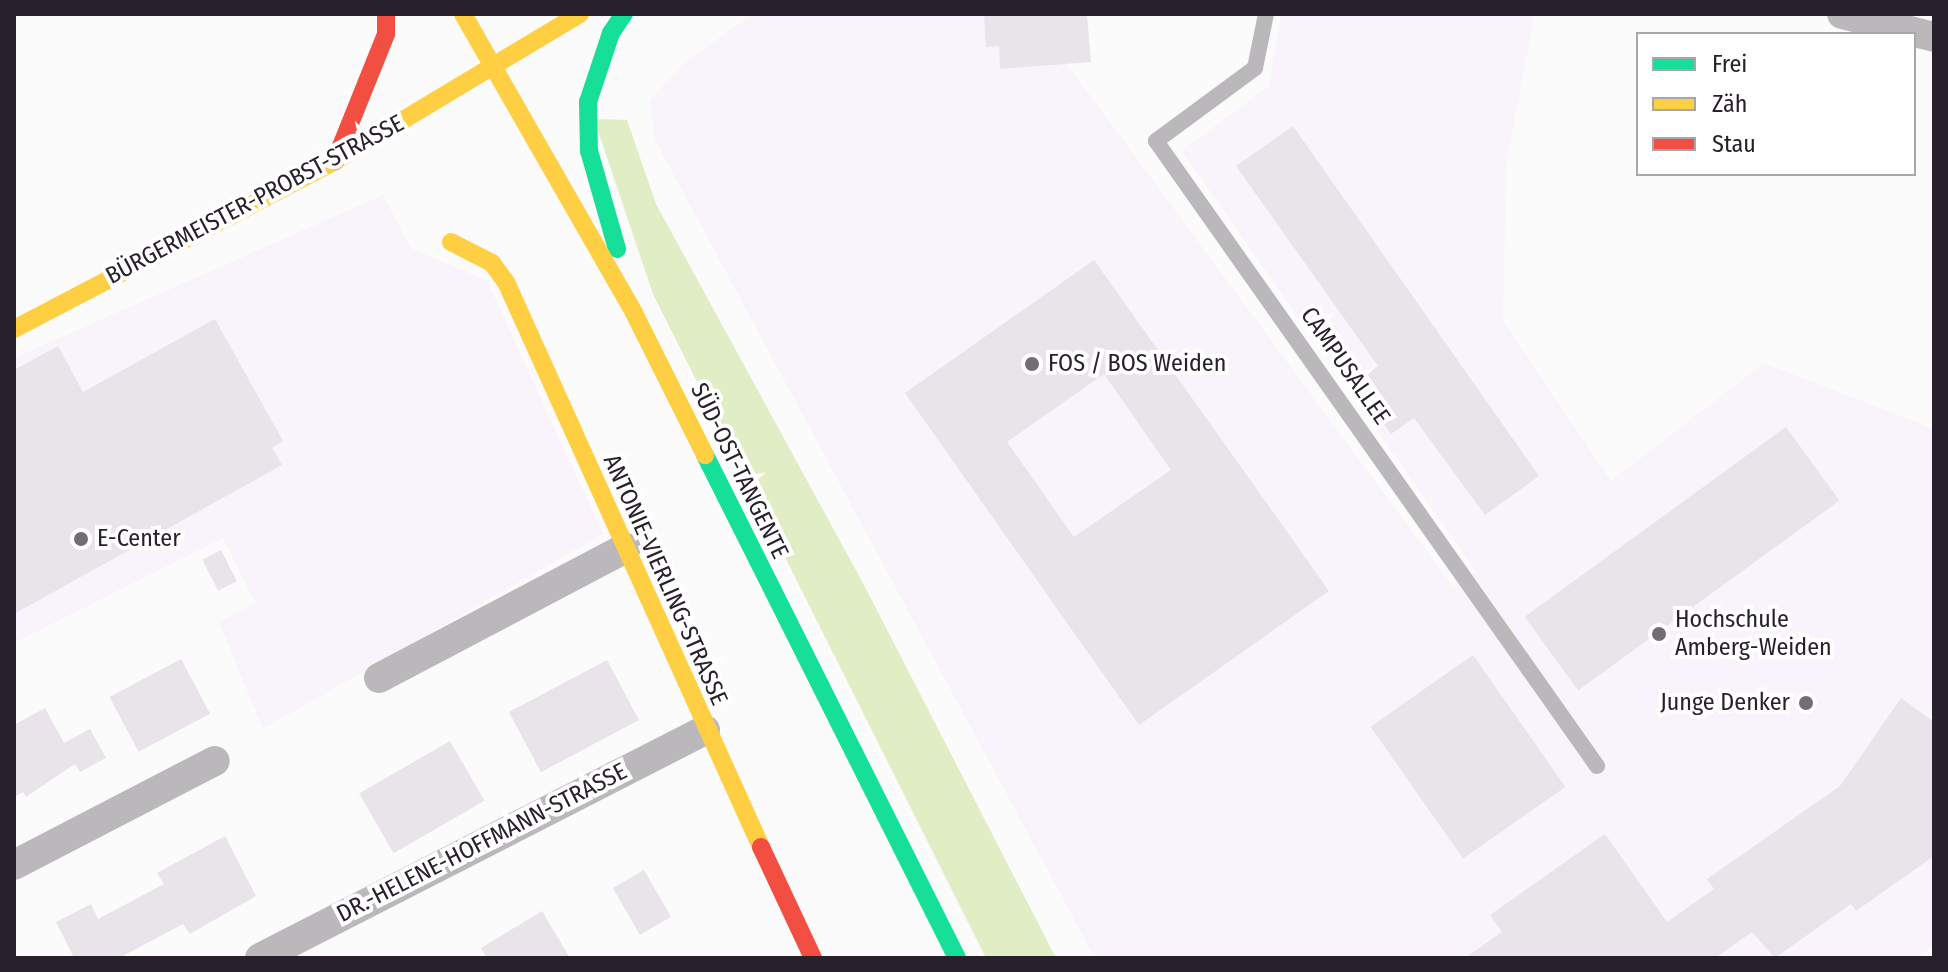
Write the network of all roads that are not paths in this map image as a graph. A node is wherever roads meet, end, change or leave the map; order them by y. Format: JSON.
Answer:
{"nodes":[{"id":1,"x":386,"y":14,"type":"edge"},
{"id":2,"x":463,"y":14,"type":"edge"},
{"id":3,"x":580,"y":14,"type":"edge"},
{"id":4,"x":624,"y":14,"type":"edge"},
{"id":5,"x":1266,"y":14,"type":"edge"},
{"id":6,"x":1842,"y":14,"type":"edge"},
{"id":7,"x":1914,"y":32,"type":"edge"},
{"id":8,"x":494,"y":66,"type":"junction"},
{"id":9,"x":335,"y":161,"type":"junction"},
{"id":10,"x":451,"y":242,"type":"dead end"},
{"id":11,"x":634,"y":313,"type":"junction"},
{"id":12,"x":14,"y":329,"type":"edge"},
{"id":13,"x":626,"y":548,"type":"junction"},
{"id":14,"x":379,"y":678,"type":"dead end"},
{"id":15,"x":705,"y":730,"type":"junction"},
{"id":16,"x":215,"y":761,"type":"dead end"},
{"id":17,"x":1597,"y":766,"type":"dead end"},
{"id":18,"x":14,"y":865,"type":"edge"},
{"id":19,"x":260,"y":958,"type":"edge"},
{"id":20,"x":813,"y":958,"type":"edge"},
{"id":21,"x":957,"y":958,"type":"edge"}],
"edges":[{"from":1,"to":9,"type":"main road"},
{"from":2,"to":8,"type":"main road","name":"SÜD-OST-TANGENTE"},
{"from":3,"to":8,"type":"main road","name":"BÜRGERMEISTER-PROBST-STRASSE"},
{"from":4,"to":11,"type":"main road"},
{"from":5,"to":17,"type":"lane","name":"CAMPUSALLEE"},
{"from":6,"to":7,"type":"street"},
{"from":8,"to":9,"type":"main road","name":"BÜRGERMEISTER-PROBST-STRASSE"},
{"from":8,"to":11,"type":"main road","name":"SÜD-OST-TANGENTE"},
{"from":9,"to":12,"type":"main road","name":"BÜRGERMEISTER-PROBST-STRASSE"},
{"from":10,"to":13,"type":"main road","name":"ANTONIE-VIERLING-STRASSE"},
{"from":11,"to":21,"type":"main road","name":"SÜD-OST-TANGENTE"},
{"from":13,"to":14,"type":"street"},
{"from":13,"to":15,"type":"main road","name":"ANTONIE-VIERLING-STRASSE"},
{"from":15,"to":19,"type":"street","name":"DR.-HELENE-HOFFMANN-STRASSE"},
{"from":15,"to":20,"type":"main road","name":"ANTONIE-VIERLING-STRASSE"},
{"from":16,"to":18,"type":"street"}]}
